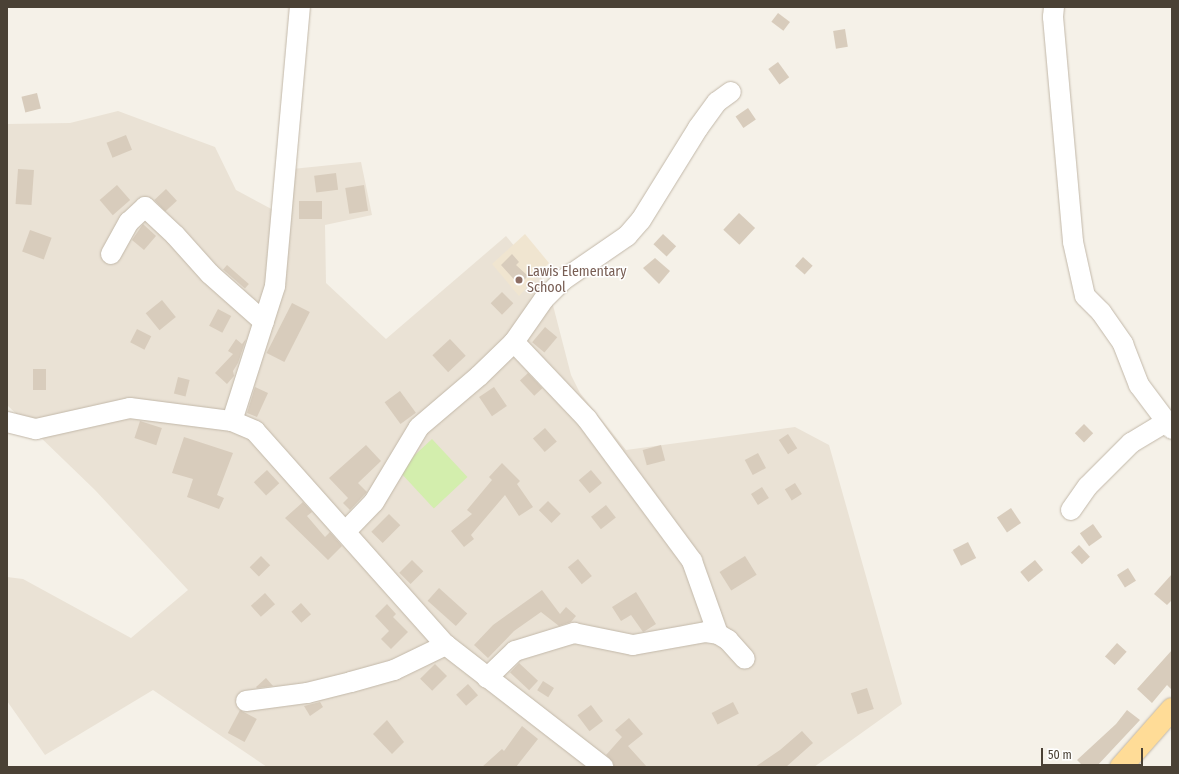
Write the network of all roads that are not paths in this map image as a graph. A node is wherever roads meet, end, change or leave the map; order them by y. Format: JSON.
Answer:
{"nodes":[{"id":1,"x":300,"y":7,"type":"edge"},
{"id":2,"x":1054,"y":7,"type":"edge"},
{"id":3,"x":731,"y":92,"type":"dead end"},
{"id":4,"x":111,"y":254,"type":"dead end"},
{"id":5,"x":264,"y":322,"type":"junction"},
{"id":6,"x":514,"y":342,"type":"junction"},
{"id":7,"x":232,"y":421,"type":"junction"},
{"id":8,"x":7,"y":422,"type":"edge"},
{"id":9,"x":1169,"y":425,"type":"edge"},
{"id":10,"x":1071,"y":510,"type":"dead end"},
{"id":11,"x":346,"y":531,"type":"junction"},
{"id":12,"x":718,"y":634,"type":"junction"},
{"id":13,"x":446,"y":645,"type":"junction"},
{"id":14,"x":745,"y":659,"type":"dead end"},
{"id":15,"x":487,"y":678,"type":"junction"},
{"id":16,"x":246,"y":701,"type":"dead end"},
{"id":17,"x":1172,"y":709,"type":"edge"},
{"id":18,"x":1129,"y":762,"type":"edge"},
{"id":19,"x":603,"y":767,"type":"edge"}],
"edges":[{"from":1,"to":5,"type":"street"},
{"from":2,"to":9,"type":"street"},
{"from":3,"to":6,"type":"street"},
{"from":4,"to":5,"type":"street"},
{"from":5,"to":7,"type":"street"},
{"from":6,"to":11,"type":"street"},
{"from":6,"to":12,"type":"street"},
{"from":7,"to":8,"type":"street"},
{"from":7,"to":11,"type":"street"},
{"from":9,"to":10,"type":"street"},
{"from":11,"to":13,"type":"street"},
{"from":12,"to":14,"type":"street"},
{"from":12,"to":15,"type":"street"},
{"from":13,"to":15,"type":"street"},
{"from":13,"to":16,"type":"street"},
{"from":15,"to":19,"type":"street"},
{"from":17,"to":18,"type":"main road"}]}
